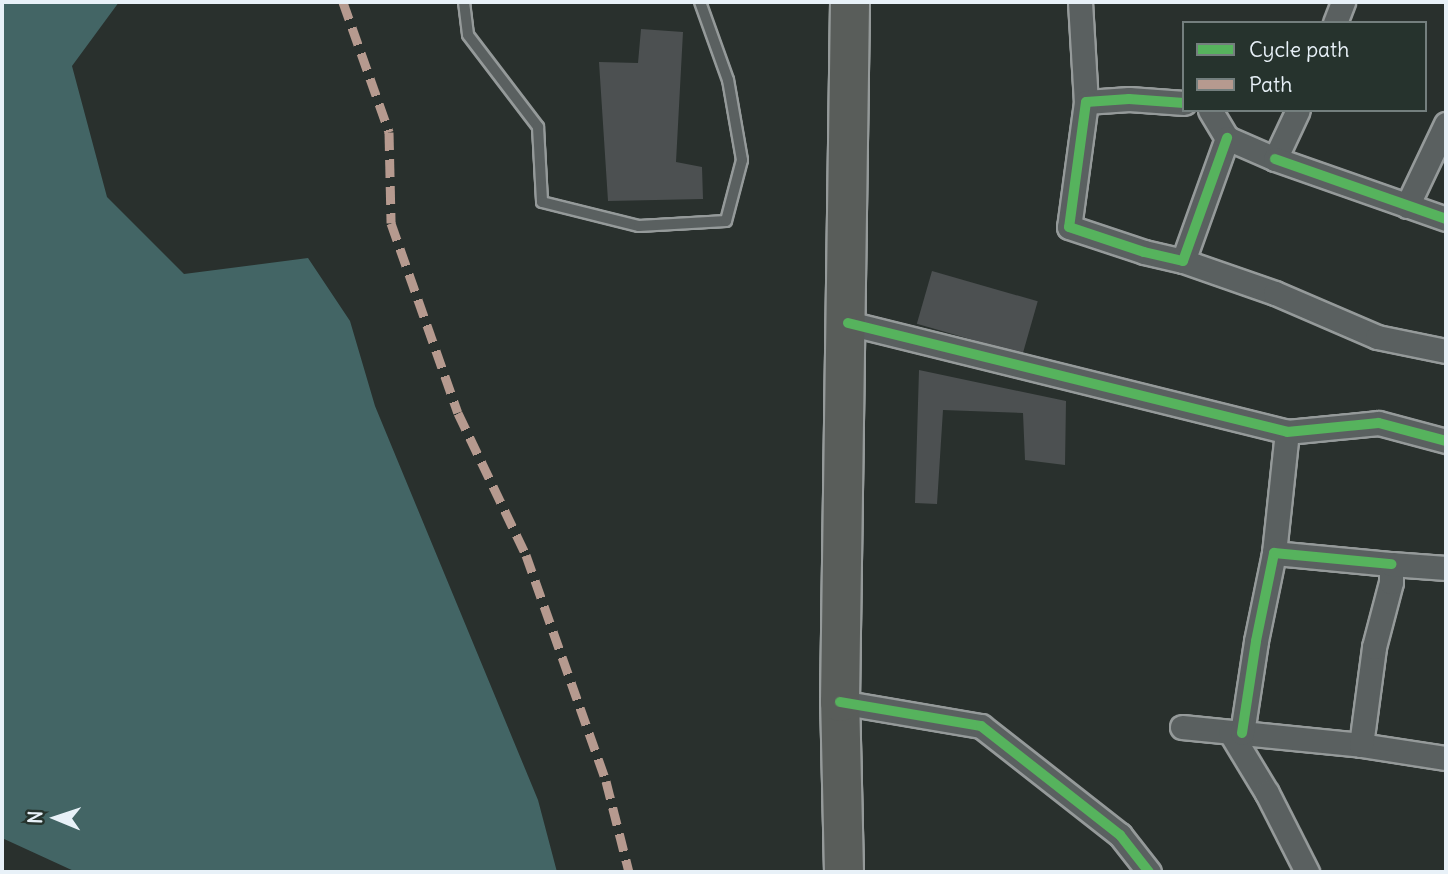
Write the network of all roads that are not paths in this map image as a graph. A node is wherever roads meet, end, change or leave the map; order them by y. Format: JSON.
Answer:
{"nodes":[{"id":1,"x":464,"y":2,"type":"edge"},
{"id":2,"x":700,"y":2,"type":"edge"},
{"id":3,"x":850,"y":2,"type":"edge"},
{"id":4,"x":1080,"y":2,"type":"edge"},
{"id":5,"x":1343,"y":2,"type":"edge"},
{"id":6,"x":1336,"y":21,"type":"edge"},
{"id":7,"x":1086,"y":102,"type":"junction"},
{"id":8,"x":1182,"y":103,"type":"edge"},
{"id":9,"x":1211,"y":112,"type":"edge"},
{"id":10,"x":1297,"y":112,"type":"edge"},
{"id":11,"x":1446,"y":124,"type":"edge"},
{"id":12,"x":1227,"y":138,"type":"junction"},
{"id":13,"x":1275,"y":159,"type":"junction"},
{"id":14,"x":1407,"y":205,"type":"junction"},
{"id":15,"x":1446,"y":219,"type":"edge"},
{"id":16,"x":1183,"y":261,"type":"junction"},
{"id":17,"x":848,"y":323,"type":"junction"},
{"id":18,"x":1446,"y":351,"type":"edge"},
{"id":19,"x":1287,"y":432,"type":"junction"},
{"id":20,"x":1446,"y":441,"type":"edge"},
{"id":21,"x":1274,"y":552,"type":"junction"},
{"id":22,"x":1391,"y":564,"type":"junction"},
{"id":23,"x":1446,"y":568,"type":"edge"},
{"id":24,"x":840,"y":702,"type":"junction"},
{"id":25,"x":1182,"y":727,"type":"dead end"},
{"id":26,"x":1236,"y":732,"type":"junction"},
{"id":27,"x":1361,"y":745,"type":"junction"},
{"id":28,"x":1446,"y":758,"type":"edge"},
{"id":29,"x":844,"y":872,"type":"edge"},
{"id":30,"x":1149,"y":872,"type":"edge"},
{"id":31,"x":1307,"y":872,"type":"edge"}],
"edges":[{"from":1,"to":2,"type":"lane"},
{"from":3,"to":17,"type":"highway"},
{"from":4,"to":7,"type":"street"},
{"from":5,"to":6,"type":"street"},
{"from":7,"to":8,"type":"street"},
{"from":7,"to":16,"type":"street"},
{"from":9,"to":12,"type":"street"},
{"from":10,"to":13,"type":"street"},
{"from":11,"to":14,"type":"street"},
{"from":12,"to":13,"type":"street"},
{"from":12,"to":16,"type":"street"},
{"from":13,"to":14,"type":"street"},
{"from":14,"to":15,"type":"street"},
{"from":16,"to":18,"type":"street"},
{"from":17,"to":19,"type":"street"},
{"from":17,"to":24,"type":"highway"},
{"from":19,"to":20,"type":"street"},
{"from":19,"to":21,"type":"street"},
{"from":21,"to":22,"type":"street"},
{"from":21,"to":26,"type":"street"},
{"from":22,"to":23,"type":"street"},
{"from":22,"to":27,"type":"street"},
{"from":24,"to":29,"type":"highway"},
{"from":24,"to":30,"type":"street"},
{"from":25,"to":26,"type":"street"},
{"from":26,"to":27,"type":"street"},
{"from":26,"to":31,"type":"street"},
{"from":27,"to":28,"type":"street"}]}
